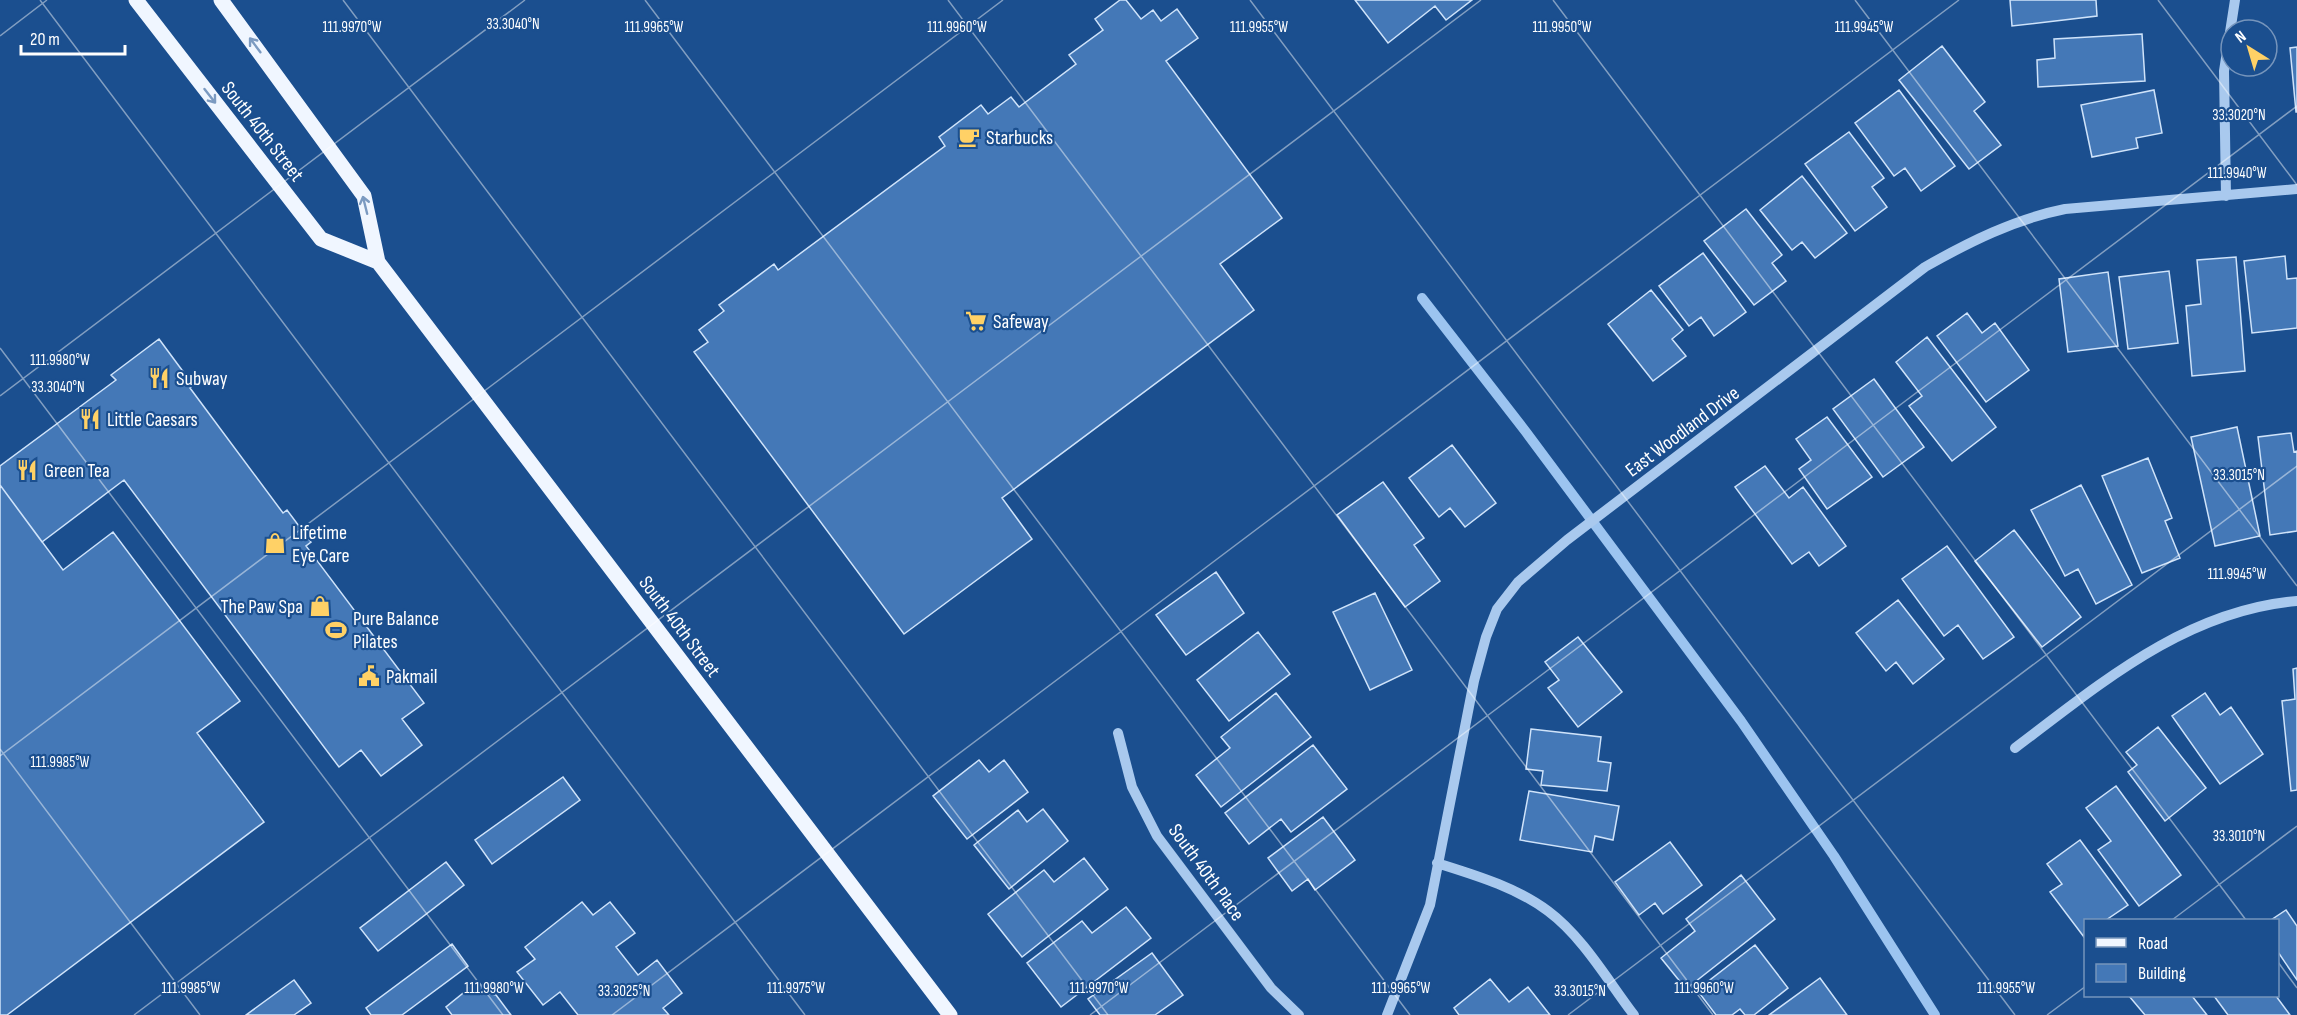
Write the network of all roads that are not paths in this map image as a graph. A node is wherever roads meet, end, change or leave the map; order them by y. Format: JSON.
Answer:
{"nodes":[{"id":1,"x":136,"y":0,"type":"edge"},
{"id":2,"x":221,"y":0,"type":"edge"},
{"id":3,"x":2235,"y":0,"type":"edge"},
{"id":4,"x":2297,"y":189,"type":"edge"},
{"id":5,"x":2226,"y":196,"type":"junction"},
{"id":6,"x":378,"y":262,"type":"junction"},
{"id":7,"x":2297,"y":601,"type":"edge"},
{"id":8,"x":1118,"y":733,"type":"dead end"},
{"id":9,"x":2015,"y":748,"type":"dead end"},
{"id":10,"x":1437,"y":863,"type":"junction"},
{"id":11,"x":950,"y":1015,"type":"edge"},
{"id":12,"x":1299,"y":1015,"type":"edge"},
{"id":13,"x":1387,"y":1015,"type":"edge"},
{"id":14,"x":1634,"y":1015,"type":"edge"}],
"edges":[{"from":1,"to":6,"type":"main road","name":"South 40th Street","one_way":true},
{"from":6,"to":2,"type":"main road","name":"South 40th Street","one_way":true},
{"from":3,"to":5,"type":"street"},
{"from":4,"to":5,"type":"street","name":"East Woodland Drive"},
{"from":5,"to":10,"type":"street","name":"East Woodland Drive"},
{"from":6,"to":11,"type":"main road","name":"South 40th Street"},
{"from":7,"to":9,"type":"street"},
{"from":8,"to":12,"type":"street","name":"South 40th Place"},
{"from":10,"to":13,"type":"street","name":"East Woodland Drive"},
{"from":10,"to":14,"type":"street"}]}
